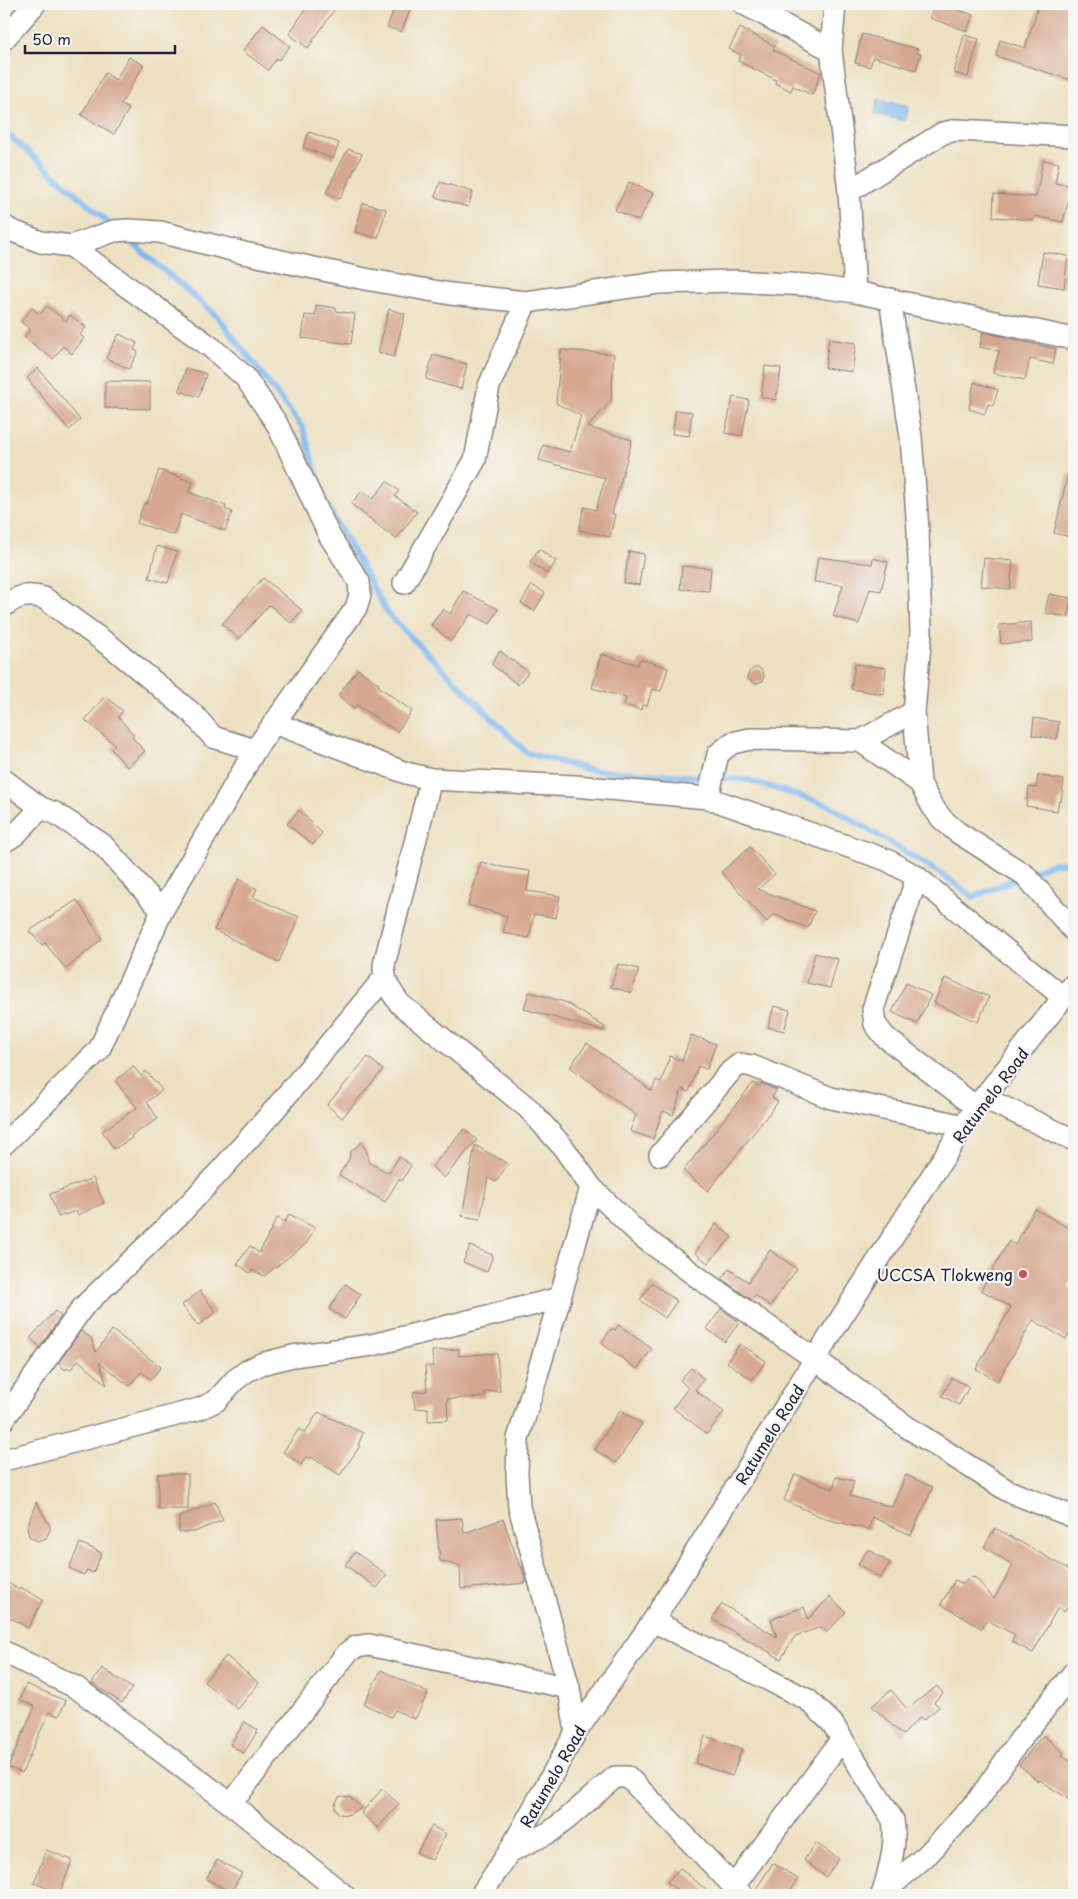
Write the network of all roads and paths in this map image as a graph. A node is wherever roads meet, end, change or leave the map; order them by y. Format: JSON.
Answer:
{"nodes":[{"id":1,"x":35,"y":4,"type":"edge"},
{"id":2,"x":744,"y":4,"type":"edge"},
{"id":3,"x":836,"y":4,"type":"edge"},
{"id":4,"x":4,"y":39,"type":"edge"},
{"id":5,"x":831,"y":50,"type":"junction"},
{"id":6,"x":1074,"y":136,"type":"edge"},
{"id":7,"x":849,"y":191,"type":"junction"},
{"id":8,"x":4,"y":226,"type":"edge"},
{"id":9,"x":71,"y":246,"type":"junction"},
{"id":10,"x":855,"y":292,"type":"junction"},
{"id":11,"x":890,"y":299,"type":"junction"},
{"id":12,"x":526,"y":302,"type":"junction"},
{"id":13,"x":1074,"y":339,"type":"edge"},
{"id":14,"x":404,"y":583,"type":"dead end"},
{"id":15,"x":4,"y":606,"type":"edge"},
{"id":16,"x":914,"y":712,"type":"junction"},
{"id":17,"x":274,"y":723,"type":"junction"},
{"id":18,"x":860,"y":741,"type":"junction"},
{"id":19,"x":255,"y":750,"type":"junction"},
{"id":20,"x":431,"y":779,"type":"junction"},
{"id":21,"x":4,"y":780,"type":"edge"},
{"id":22,"x":920,"y":782,"type":"junction"},
{"id":23,"x":708,"y":798,"type":"junction"},
{"id":24,"x":41,"y":808,"type":"junction"},
{"id":25,"x":4,"y":842,"type":"edge"},
{"id":26,"x":917,"y":877,"type":"junction"},
{"id":27,"x":162,"y":911,"type":"junction"},
{"id":28,"x":1074,"y":931,"type":"edge"},
{"id":29,"x":384,"y":978,"type":"junction"},
{"id":30,"x":1069,"y":991,"type":"edge"},
{"id":31,"x":980,"y":1103,"type":"junction"},
{"id":32,"x":965,"y":1126,"type":"junction"},
{"id":33,"x":1074,"y":1140,"type":"edge"},
{"id":34,"x":4,"y":1144,"type":"edge"},
{"id":35,"x":660,"y":1155,"type":"dead end"},
{"id":36,"x":591,"y":1187,"type":"junction"},
{"id":37,"x":560,"y":1298,"type":"junction"},
{"id":38,"x":815,"y":1359,"type":"junction"},
{"id":39,"x":4,"y":1419,"type":"edge"},
{"id":40,"x":4,"y":1460,"type":"edge"},
{"id":41,"x":1074,"y":1516,"type":"edge"},
{"id":42,"x":653,"y":1621,"type":"junction"},
{"id":43,"x":4,"y":1652,"type":"edge"},
{"id":44,"x":1074,"y":1672,"type":"edge"},
{"id":45,"x":569,"y":1688,"type":"junction"},
{"id":46,"x":576,"y":1732,"type":"junction"},
{"id":47,"x":842,"y":1739,"type":"junction"},
{"id":48,"x":231,"y":1804,"type":"junction"},
{"id":49,"x":509,"y":1852,"type":"junction"},
{"id":50,"x":738,"y":1891,"type":"edge"},
{"id":51,"x":881,"y":1894,"type":"edge"},
{"id":52,"x":344,"y":1895,"type":"edge"},
{"id":53,"x":480,"y":1895,"type":"edge"}],
"edges":[{"from":1,"to":4,"type":"street"},
{"from":2,"to":5,"type":"street"},
{"from":3,"to":5,"type":"street"},
{"from":5,"to":7,"type":"street"},
{"from":6,"to":7,"type":"street"},
{"from":7,"to":10,"type":"street"},
{"from":8,"to":9,"type":"street"},
{"from":9,"to":12,"type":"street"},
{"from":9,"to":17,"type":"street"},
{"from":10,"to":11,"type":"street"},
{"from":10,"to":12,"type":"street"},
{"from":11,"to":13,"type":"street"},
{"from":11,"to":16,"type":"street"},
{"from":12,"to":14,"type":"street"},
{"from":15,"to":19,"type":"street"},
{"from":16,"to":18,"type":"street"},
{"from":16,"to":22,"type":"street"},
{"from":17,"to":19,"type":"street"},
{"from":17,"to":20,"type":"street"},
{"from":18,"to":22,"type":"street"},
{"from":18,"to":23,"type":"street"},
{"from":19,"to":27,"type":"street"},
{"from":20,"to":23,"type":"street"},
{"from":20,"to":29,"type":"street"},
{"from":21,"to":24,"type":"street"},
{"from":22,"to":28,"type":"street"},
{"from":23,"to":26,"type":"street"},
{"from":24,"to":25,"type":"street"},
{"from":24,"to":27,"type":"street"},
{"from":26,"to":30,"type":"street"},
{"from":26,"to":31,"type":"street"},
{"from":27,"to":34,"type":"street"},
{"from":29,"to":36,"type":"street"},
{"from":29,"to":39,"type":"street"},
{"from":30,"to":31,"type":"street","name":"Ratumelo Road"},
{"from":31,"to":32,"type":"street","name":"Ratumelo Road"},
{"from":31,"to":33,"type":"street"},
{"from":32,"to":35,"type":"street"},
{"from":32,"to":38,"type":"street","name":"Ratumelo Road"},
{"from":36,"to":37,"type":"street"},
{"from":36,"to":38,"type":"street"},
{"from":37,"to":40,"type":"street"},
{"from":37,"to":45,"type":"street"},
{"from":38,"to":41,"type":"street"},
{"from":38,"to":42,"type":"street","name":"Ratumelo Road"},
{"from":42,"to":46,"type":"street","name":"Ratumelo Road"},
{"from":42,"to":47,"type":"street"},
{"from":43,"to":48,"type":"street"},
{"from":44,"to":51,"type":"street"},
{"from":45,"to":46,"type":"street"},
{"from":45,"to":48,"type":"street"},
{"from":46,"to":49,"type":"street","name":"Ratumelo Road"},
{"from":47,"to":50,"type":"street"},
{"from":47,"to":51,"type":"street"},
{"from":48,"to":52,"type":"street"},
{"from":49,"to":50,"type":"street"},
{"from":49,"to":53,"type":"street","name":"Ratumelo Road"}]}
